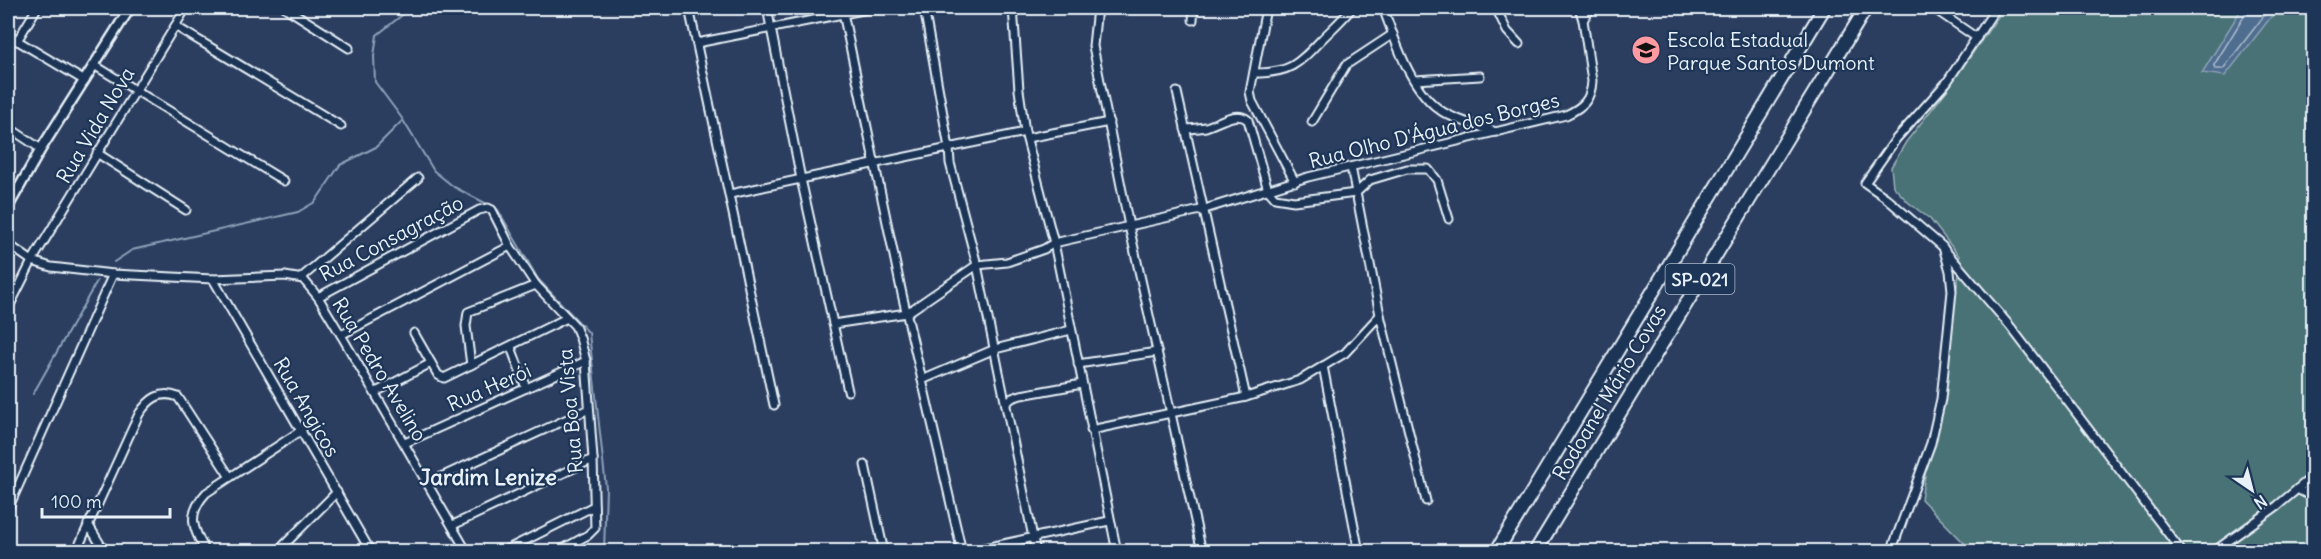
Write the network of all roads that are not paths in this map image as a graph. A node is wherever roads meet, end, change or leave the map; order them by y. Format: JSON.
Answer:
{"nodes":[{"id":1,"x":37,"y":8,"type":"edge"},
{"id":2,"x":130,"y":8,"type":"edge"},
{"id":3,"x":186,"y":8,"type":"edge"},
{"id":4,"x":286,"y":8,"type":"edge"},
{"id":5,"x":690,"y":8,"type":"edge"},
{"id":6,"x":767,"y":8,"type":"edge"},
{"id":7,"x":873,"y":8,"type":"edge"},
{"id":8,"x":924,"y":8,"type":"edge"},
{"id":9,"x":1013,"y":8,"type":"edge"},
{"id":10,"x":1097,"y":8,"type":"edge"},
{"id":11,"x":1194,"y":8,"type":"edge"},
{"id":12,"x":1266,"y":8,"type":"edge"},
{"id":13,"x":1352,"y":8,"type":"edge"},
{"id":14,"x":1383,"y":8,"type":"edge"},
{"id":15,"x":1496,"y":8,"type":"edge"},
{"id":16,"x":1579,"y":8,"type":"edge"},
{"id":17,"x":1591,"y":8,"type":"edge"},
{"id":18,"x":1824,"y":8,"type":"edge"},
{"id":19,"x":1866,"y":8,"type":"edge"},
{"id":20,"x":1996,"y":8,"type":"edge"},
{"id":21,"x":1936,"y":9,"type":"edge"},
{"id":22,"x":843,"y":10,"type":"edge"},
{"id":23,"x":1193,"y":20,"type":"dead end"},
{"id":24,"x":1583,"y":20,"type":"junction"},
{"id":25,"x":175,"y":26,"type":"junction"},
{"id":26,"x":771,"y":28,"type":"junction"},
{"id":27,"x":1393,"y":34,"type":"junction"},
{"id":28,"x":8,"y":35,"type":"edge"},
{"id":29,"x":1977,"y":38,"type":"junction"},
{"id":30,"x":17,"y":41,"type":"junction"},
{"id":31,"x":697,"y":43,"type":"junction"},
{"id":32,"x":1518,"y":44,"type":"dead end"},
{"id":33,"x":349,"y":48,"type":"dead end"},
{"id":34,"x":94,"y":65,"type":"junction"},
{"id":35,"x":1254,"y":73,"type":"junction"},
{"id":36,"x":1480,"y":76,"type":"dead end"},
{"id":37,"x":1415,"y":80,"type":"junction"},
{"id":38,"x":85,"y":81,"type":"junction"},
{"id":39,"x":136,"y":90,"type":"junction"},
{"id":40,"x":1178,"y":92,"type":"dead end"},
{"id":41,"x":1109,"y":122,"type":"junction"},
{"id":42,"x":1312,"y":122,"type":"dead end"},
{"id":43,"x":341,"y":126,"type":"dead end"},
{"id":44,"x":8,"y":128,"type":"edge"},
{"id":45,"x":1185,"y":129,"type":"junction"},
{"id":46,"x":1496,"y":132,"type":"junction"},
{"id":47,"x":1026,"y":135,"type":"junction"},
{"id":48,"x":41,"y":148,"type":"junction"},
{"id":49,"x":949,"y":148,"type":"junction"},
{"id":50,"x":97,"y":153,"type":"junction"},
{"id":51,"x":874,"y":164,"type":"junction"},
{"id":52,"x":1351,"y":167,"type":"junction"},
{"id":53,"x":418,"y":178,"type":"dead end"},
{"id":54,"x":801,"y":179,"type":"junction"},
{"id":55,"x":284,"y":181,"type":"dead end"},
{"id":56,"x":1295,"y":182,"type":"junction"},
{"id":57,"x":1268,"y":190,"type":"junction"},
{"id":58,"x":1356,"y":193,"type":"junction"},
{"id":59,"x":730,"y":194,"type":"junction"},
{"id":60,"x":8,"y":207,"type":"edge"},
{"id":61,"x":1205,"y":209,"type":"junction"},
{"id":62,"x":186,"y":210,"type":"dead end"},
{"id":63,"x":479,"y":210,"type":"joint"},
{"id":64,"x":1449,"y":219,"type":"dead end"},
{"id":65,"x":1129,"y":226,"type":"junction"},
{"id":66,"x":1054,"y":243,"type":"junction"},
{"id":67,"x":8,"y":244,"type":"edge"},
{"id":68,"x":510,"y":246,"type":"junction"},
{"id":69,"x":1943,"y":247,"type":"junction"},
{"id":70,"x":32,"y":261,"type":"junction"},
{"id":71,"x":977,"y":265,"type":"junction"},
{"id":72,"x":113,"y":274,"type":"junction"},
{"id":73,"x":301,"y":278,"type":"junction"},
{"id":74,"x":213,"y":279,"type":"junction"},
{"id":75,"x":536,"y":285,"type":"junction"},
{"id":76,"x":318,"y":297,"type":"junction"},
{"id":77,"x":8,"y":309,"type":"edge"},
{"id":78,"x":908,"y":313,"type":"junction"},
{"id":79,"x":1380,"y":315,"type":"junction"},
{"id":80,"x":567,"y":318,"type":"junction"},
{"id":81,"x":833,"y":324,"type":"junction"},
{"id":82,"x":1071,"y":330,"type":"junction"},
{"id":83,"x":414,"y":333,"type":"dead end"},
{"id":84,"x":341,"y":335,"type":"junction"},
{"id":85,"x":511,"y":347,"type":"junction"},
{"id":86,"x":995,"y":349,"type":"junction"},
{"id":87,"x":1157,"y":352,"type":"junction"},
{"id":88,"x":586,"y":361,"type":"junction"},
{"id":89,"x":431,"y":363,"type":"junction"},
{"id":90,"x":1078,"y":364,"type":"junction"},
{"id":91,"x":471,"y":365,"type":"junction"},
{"id":92,"x":1323,"y":366,"type":"junction"},
{"id":93,"x":922,"y":380,"type":"junction"},
{"id":94,"x":1082,"y":384,"type":"junction"},
{"id":95,"x":526,"y":388,"type":"junction"},
{"id":96,"x":848,"y":391,"type":"dead end"},
{"id":97,"x":376,"y":392,"type":"junction"},
{"id":98,"x":1246,"y":397,"type":"junction"},
{"id":99,"x":1006,"y":403,"type":"junction"},
{"id":100,"x":774,"y":405,"type":"dead end"},
{"id":101,"x":589,"y":409,"type":"junction"},
{"id":102,"x":1170,"y":413,"type":"junction"},
{"id":103,"x":302,"y":430,"type":"junction"},
{"id":104,"x":1091,"y":430,"type":"junction"},
{"id":105,"x":405,"y":443,"type":"junction"},
{"id":106,"x":593,"y":459,"type":"junction"},
{"id":107,"x":865,"y":465,"type":"dead end"},
{"id":108,"x":2313,"y":475,"type":"edge"},
{"id":109,"x":230,"y":477,"type":"junction"},
{"id":110,"x":428,"y":483,"type":"junction"},
{"id":111,"x":2297,"y":489,"type":"junction"},
{"id":112,"x":337,"y":492,"type":"junction"},
{"id":113,"x":2313,"y":498,"type":"edge"},
{"id":114,"x":1426,"y":501,"type":"dead end"},
{"id":115,"x":594,"y":506,"type":"junction"},
{"id":116,"x":8,"y":509,"type":"edge"},
{"id":117,"x":1109,"y":520,"type":"junction"},
{"id":118,"x":88,"y":524,"type":"junction"},
{"id":119,"x":453,"y":525,"type":"junction"},
{"id":120,"x":1033,"y":537,"type":"junction"},
{"id":121,"x":76,"y":552,"type":"edge"},
{"id":122,"x":105,"y":552,"type":"edge"},
{"id":123,"x":206,"y":552,"type":"edge"},
{"id":124,"x":277,"y":552,"type":"edge"},
{"id":125,"x":371,"y":552,"type":"edge"},
{"id":126,"x":467,"y":552,"type":"edge"},
{"id":127,"x":502,"y":552,"type":"edge"},
{"id":128,"x":557,"y":552,"type":"edge"},
{"id":129,"x":884,"y":552,"type":"edge"},
{"id":130,"x":962,"y":552,"type":"edge"},
{"id":131,"x":966,"y":552,"type":"edge"},
{"id":132,"x":1036,"y":552,"type":"edge"},
{"id":133,"x":1117,"y":552,"type":"edge"},
{"id":134,"x":1202,"y":552,"type":"edge"},
{"id":135,"x":1359,"y":552,"type":"edge"},
{"id":136,"x":1496,"y":552,"type":"edge"},
{"id":137,"x":1535,"y":552,"type":"edge"},
{"id":138,"x":1892,"y":552,"type":"edge"},
{"id":139,"x":2182,"y":552,"type":"edge"},
{"id":140,"x":2213,"y":552,"type":"edge"}],
"edges":[{"from":1,"to":30,"type":"street"},
{"from":2,"to":34,"type":"street"},
{"from":3,"to":25,"type":"street","name":"Rua Vida Nova"},
{"from":4,"to":33,"type":"street"},
{"from":5,"to":31,"type":"street"},
{"from":6,"to":26,"type":"street"},
{"from":7,"to":22,"type":"street"},
{"from":8,"to":49,"type":"street"},
{"from":9,"to":47,"type":"street"},
{"from":10,"to":41,"type":"street"},
{"from":11,"to":23,"type":"street"},
{"from":12,"to":35,"type":"street"},
{"from":13,"to":35,"type":"street"},
{"from":14,"to":27,"type":"street"},
{"from":15,"to":32,"type":"street"},
{"from":16,"to":24,"type":"street"},
{"from":17,"to":24,"type":"street"},
{"from":18,"to":136,"type":"highway","name":"Rodoanel Mário Covas","number":"SP-021"},
{"from":19,"to":137,"type":"highway","name":"Rodoanel Mário Covas","number":"SP-021"},
{"from":20,"to":29,"type":"street"},
{"from":21,"to":29,"type":"street"},
{"from":22,"to":26,"type":"street"},
{"from":22,"to":51,"type":"street"},
{"from":24,"to":46,"type":"street","name":"Rua Olho D'Água dos Borges"},
{"from":25,"to":39,"type":"street","name":"Rua Vida Nova"},
{"from":25,"to":43,"type":"street"},
{"from":26,"to":31,"type":"street"},
{"from":26,"to":54,"type":"street"},
{"from":27,"to":37,"type":"street"},
{"from":27,"to":42,"type":"street"},
{"from":28,"to":30,"type":"street"},
{"from":29,"to":69,"type":"street"},
{"from":30,"to":38,"type":"street"},
{"from":31,"to":59,"type":"street"},
{"from":34,"to":38,"type":"street"},
{"from":34,"to":39,"type":"street"},
{"from":35,"to":56,"type":"street"},
{"from":36,"to":37,"type":"street"},
{"from":37,"to":46,"type":"street"},
{"from":38,"to":48,"type":"street"},
{"from":39,"to":50,"type":"street","name":"Rua Vida Nova"},
{"from":39,"to":55,"type":"street"},
{"from":40,"to":45,"type":"street"},
{"from":41,"to":47,"type":"street"},
{"from":41,"to":65,"type":"street"},
{"from":44,"to":48,"type":"street"},
{"from":45,"to":57,"type":"street"},
{"from":45,"to":61,"type":"street"},
{"from":46,"to":52,"type":"street","name":"Rua Olho D'Água dos Borges"},
{"from":47,"to":49,"type":"street"},
{"from":47,"to":66,"type":"street"},
{"from":48,"to":60,"type":"street"},
{"from":49,"to":51,"type":"street"},
{"from":49,"to":71,"type":"street"},
{"from":50,"to":62,"type":"street"},
{"from":50,"to":70,"type":"street","name":"Rua Vida Nova"},
{"from":51,"to":54,"type":"street"},
{"from":51,"to":78,"type":"street"},
{"from":52,"to":56,"type":"street","name":"Rua Olho D'Água dos Borges"},
{"from":52,"to":58,"type":"street"},
{"from":53,"to":73,"type":"street"},
{"from":54,"to":59,"type":"street"},
{"from":54,"to":81,"type":"street"},
{"from":56,"to":57,"type":"street","name":"Rua Olho D'Água dos Borges"},
{"from":57,"to":58,"type":"street"},
{"from":57,"to":61,"type":"street","name":"Rua Olho D'Água dos Borges"},
{"from":58,"to":64,"type":"street"},
{"from":58,"to":79,"type":"street"},
{"from":59,"to":100,"type":"street"},
{"from":61,"to":65,"type":"street","name":"Rua Olho D'Água dos Borges"},
{"from":61,"to":98,"type":"street"},
{"from":63,"to":68,"type":"street","name":"Rua Boa Vista"},
{"from":63,"to":76,"type":"street","name":"Rua Consagração"},
{"from":65,"to":66,"type":"street","name":"Rua Olho D'Água dos Borges"},
{"from":65,"to":87,"type":"street"},
{"from":66,"to":71,"type":"street","name":"Rua Olho D'Água dos Borges"},
{"from":66,"to":82,"type":"street"},
{"from":67,"to":70,"type":"street"},
{"from":68,"to":75,"type":"street","name":"Rua Boa Vista"},
{"from":68,"to":84,"type":"street"},
{"from":69,"to":138,"type":"street"},
{"from":69,"to":139,"type":"street"},
{"from":70,"to":72,"type":"street"},
{"from":70,"to":77,"type":"street","name":"Rua Vida Nova"},
{"from":71,"to":78,"type":"street"},
{"from":71,"to":86,"type":"street"},
{"from":72,"to":74,"type":"street"},
{"from":72,"to":116,"type":"street"},
{"from":73,"to":74,"type":"street"},
{"from":73,"to":76,"type":"street"},
{"from":74,"to":103,"type":"street","name":"Rua Angicos"},
{"from":75,"to":80,"type":"street","name":"Rua Boa Vista"},
{"from":75,"to":91,"type":"street"},
{"from":76,"to":84,"type":"street","name":"Rua Pedro Avelino"},
{"from":78,"to":81,"type":"street"},
{"from":78,"to":93,"type":"street"},
{"from":79,"to":92,"type":"street"},
{"from":79,"to":114,"type":"street"},
{"from":80,"to":85,"type":"street"},
{"from":80,"to":88,"type":"street","name":"Rua Boa Vista"},
{"from":81,"to":96,"type":"street"},
{"from":82,"to":86,"type":"street"},
{"from":82,"to":90,"type":"street"},
{"from":83,"to":89,"type":"street"},
{"from":84,"to":97,"type":"street","name":"Rua Pedro Avelino"},
{"from":85,"to":91,"type":"street"},
{"from":85,"to":95,"type":"street"},
{"from":86,"to":93,"type":"street"},
{"from":86,"to":99,"type":"street"},
{"from":87,"to":90,"type":"street"},
{"from":87,"to":102,"type":"street"},
{"from":88,"to":95,"type":"street","name":"Rua Herói"},
{"from":88,"to":101,"type":"street","name":"Rua Boa Vista"},
{"from":89,"to":91,"type":"street"},
{"from":89,"to":97,"type":"street"},
{"from":90,"to":94,"type":"street"},
{"from":92,"to":98,"type":"street"},
{"from":92,"to":135,"type":"street"},
{"from":93,"to":130,"type":"street"},
{"from":94,"to":99,"type":"street"},
{"from":94,"to":104,"type":"street"},
{"from":95,"to":105,"type":"street","name":"Rua Herói"},
{"from":97,"to":105,"type":"street","name":"Rua Pedro Avelino"},
{"from":98,"to":102,"type":"street"},
{"from":99,"to":120,"type":"street"},
{"from":101,"to":106,"type":"street","name":"Rua Boa Vista"},
{"from":101,"to":110,"type":"street"},
{"from":102,"to":104,"type":"street"},
{"from":102,"to":134,"type":"street"},
{"from":103,"to":109,"type":"street"},
{"from":103,"to":112,"type":"street","name":"Rua Angicos"},
{"from":104,"to":117,"type":"street"},
{"from":105,"to":110,"type":"street","name":"Rua Pedro Avelino"},
{"from":106,"to":115,"type":"street","name":"Rua Boa Vista"},
{"from":106,"to":119,"type":"street"},
{"from":107,"to":129,"type":"street"},
{"from":108,"to":111,"type":"street"},
{"from":109,"to":118,"type":"street"},
{"from":109,"to":123,"type":"street"},
{"from":110,"to":119,"type":"street","name":"Rua Pedro Avelino"},
{"from":111,"to":113,"type":"street"},
{"from":111,"to":140,"type":"street"},
{"from":112,"to":124,"type":"street"},
{"from":112,"to":125,"type":"street","name":"Rua Angicos"},
{"from":115,"to":127,"type":"street"},
{"from":115,"to":128,"type":"street","name":"Rua Boa Vista"},
{"from":117,"to":120,"type":"street"},
{"from":117,"to":133,"type":"street"},
{"from":118,"to":121,"type":"street"},
{"from":118,"to":122,"type":"street"},
{"from":119,"to":126,"type":"street","name":"Rua Pedro Avelino"},
{"from":120,"to":131,"type":"street"},
{"from":120,"to":132,"type":"street"}]}
